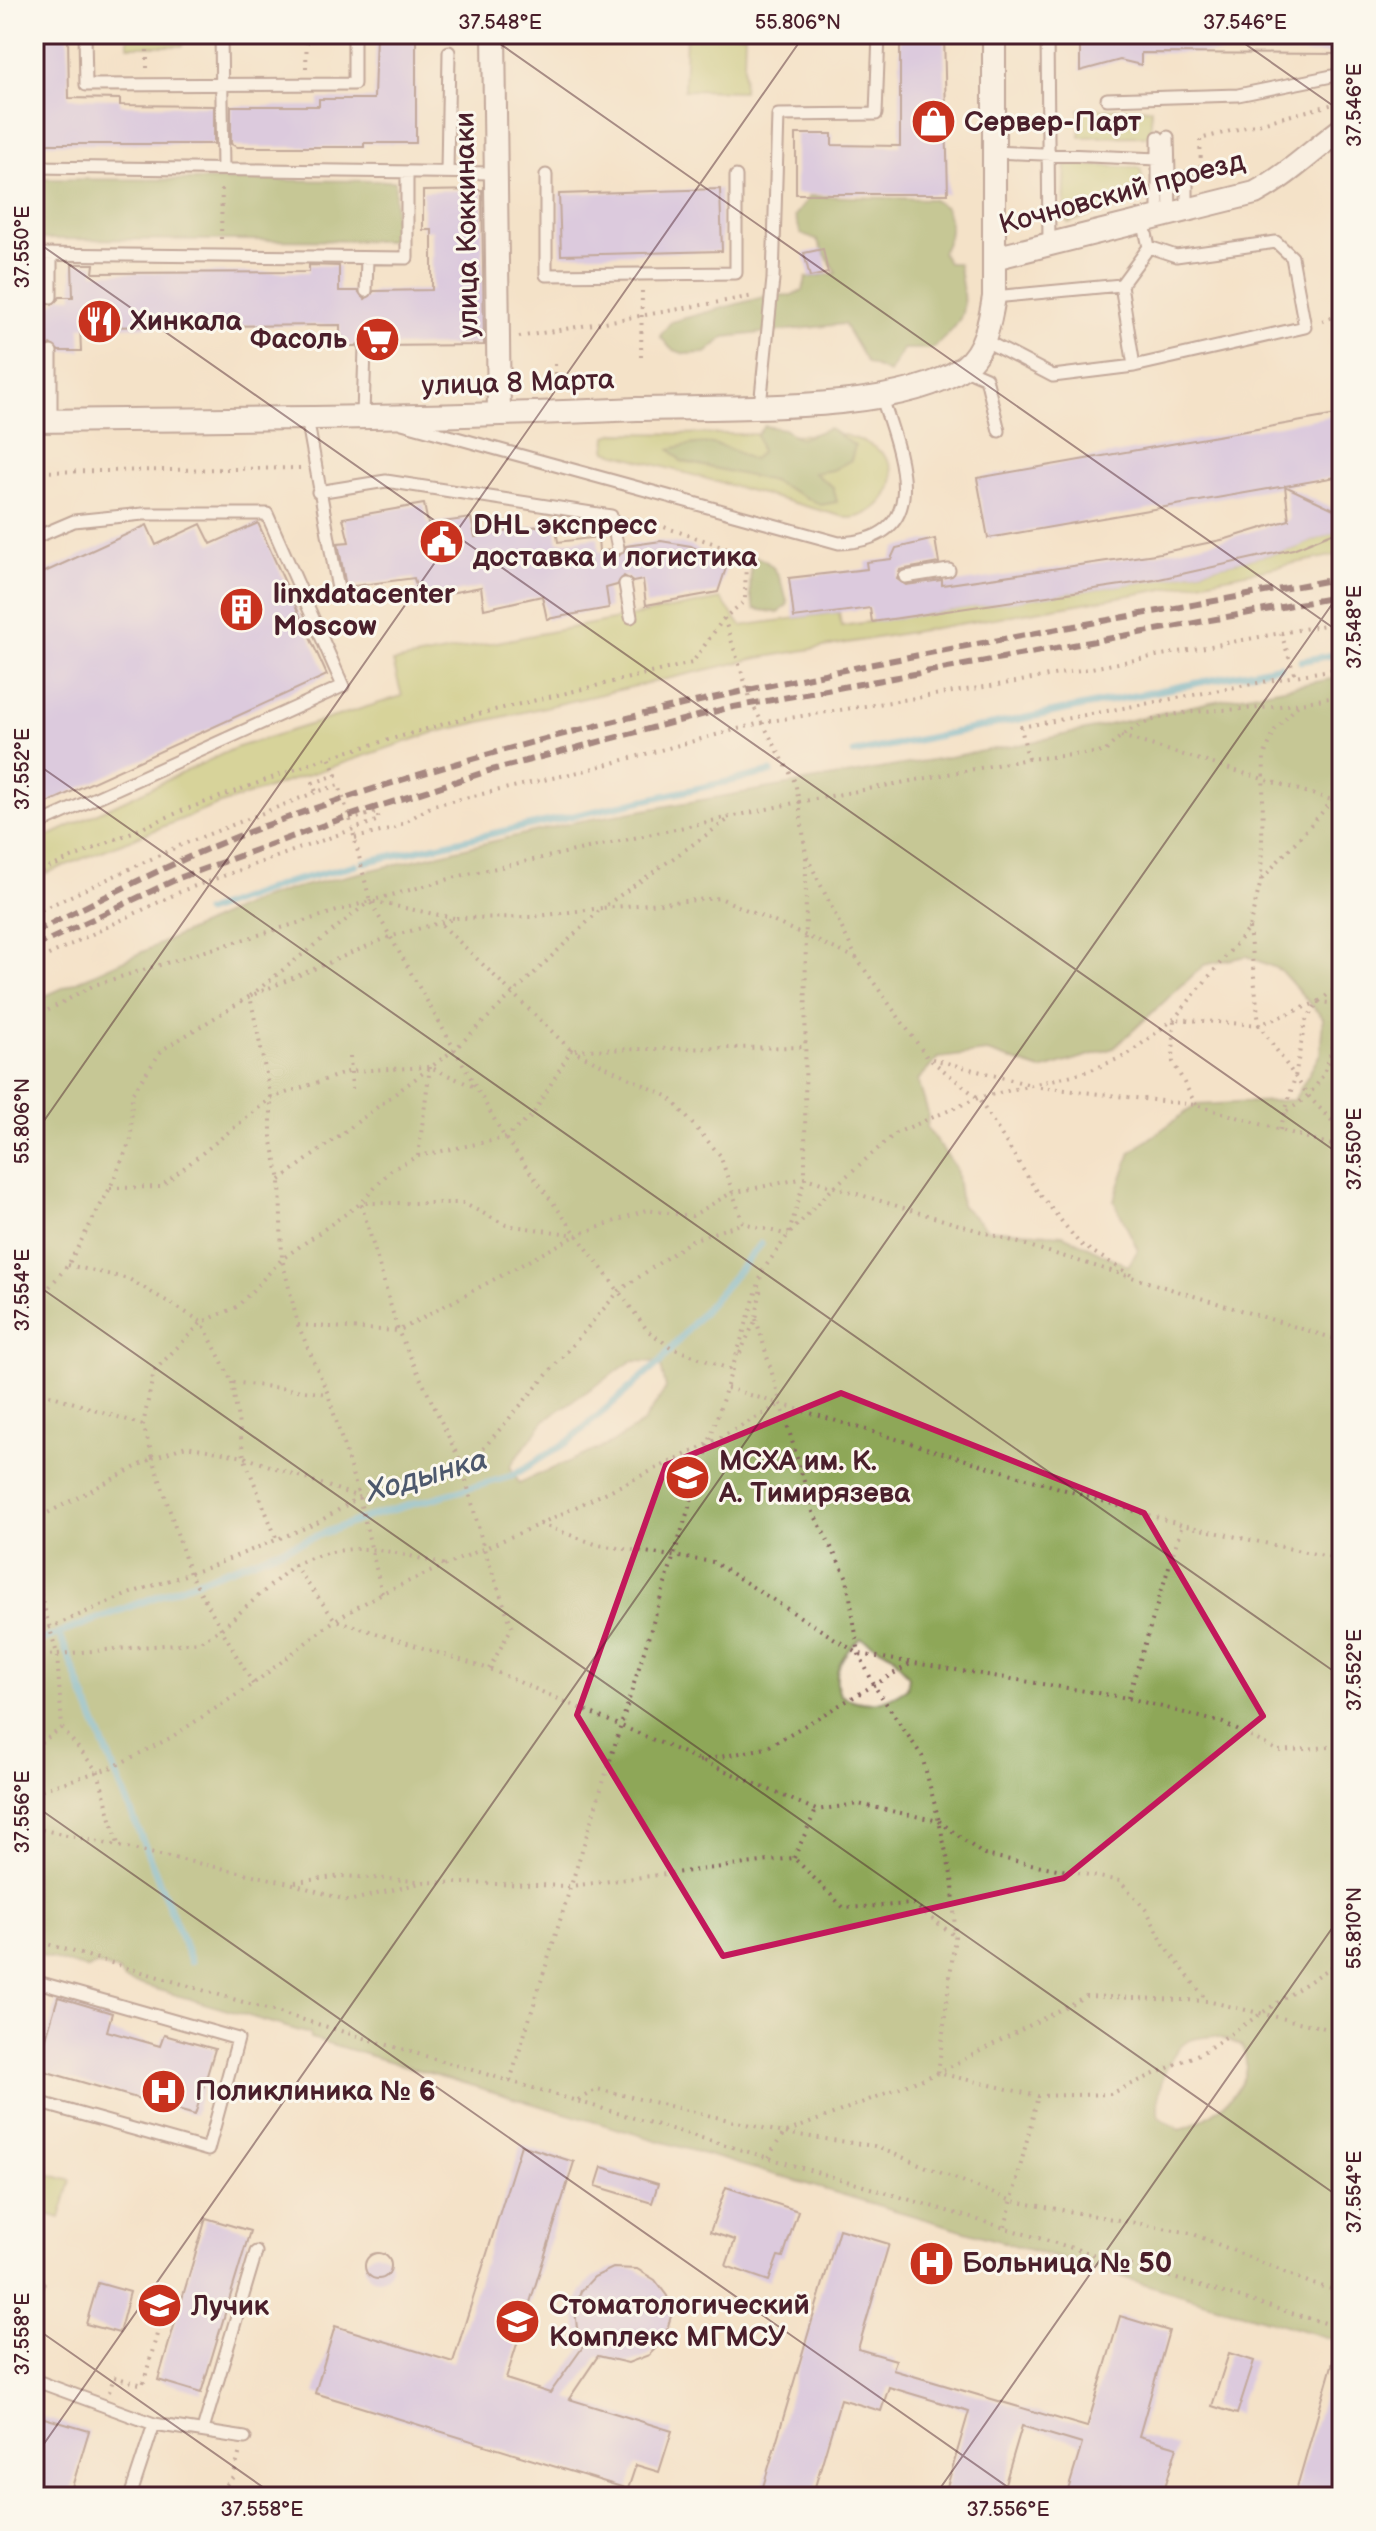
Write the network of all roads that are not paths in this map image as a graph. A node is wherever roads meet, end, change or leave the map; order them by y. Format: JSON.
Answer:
{"nodes":[{"id":1,"x":85,"y":34,"type":"edge"},
{"id":2,"x":221,"y":34,"type":"edge"},
{"id":3,"x":354,"y":34,"type":"edge"},
{"id":4,"x":494,"y":34,"type":"edge"},
{"id":5,"x":879,"y":34,"type":"edge"},
{"id":6,"x":994,"y":34,"type":"edge"},
{"id":7,"x":1047,"y":34,"type":"edge"},
{"id":8,"x":449,"y":52,"type":"dead end"},
{"id":9,"x":1342,"y":74,"type":"edge"},
{"id":10,"x":222,"y":84,"type":"junction"},
{"id":11,"x":1107,"y":99,"type":"dead end"},
{"id":12,"x":1342,"y":129,"type":"edge"},
{"id":13,"x":994,"y":152,"type":"junction"},
{"id":14,"x":1047,"y":154,"type":"junction"},
{"id":15,"x":1158,"y":159,"type":"junction"},
{"id":16,"x":34,"y":167,"type":"edge"},
{"id":17,"x":223,"y":169,"type":"junction"},
{"id":18,"x":407,"y":172,"type":"junction"},
{"id":19,"x":447,"y":172,"type":"junction"},
{"id":20,"x":496,"y":173,"type":"junction"},
{"id":21,"x":546,"y":175,"type":"dead end"},
{"id":22,"x":736,"y":176,"type":"dead end"},
{"id":23,"x":1187,"y":177,"type":"dead end"},
{"id":24,"x":1165,"y":214,"type":"junction"},
{"id":25,"x":1049,"y":244,"type":"junction"},
{"id":26,"x":1149,"y":247,"type":"junction"},
{"id":27,"x":34,"y":254,"type":"edge"},
{"id":28,"x":51,"y":254,"type":"junction"},
{"id":29,"x":367,"y":258,"type":"junction"},
{"id":30,"x":994,"y":258,"type":"junction"},
{"id":31,"x":1121,"y":285,"type":"junction"},
{"id":32,"x":366,"y":291,"type":"dead end"},
{"id":33,"x":51,"y":297,"type":"dead end"},
{"id":34,"x":994,"y":297,"type":"junction"},
{"id":35,"x":984,"y":340,"type":"junction"},
{"id":36,"x":365,"y":346,"type":"dead end"},
{"id":37,"x":51,"y":352,"type":"dead end"},
{"id":38,"x":1134,"y":366,"type":"junction"},
{"id":39,"x":963,"y":368,"type":"junction"},
{"id":40,"x":881,"y":395,"type":"junction"},
{"id":41,"x":760,"y":406,"type":"junction"},
{"id":42,"x":499,"y":414,"type":"junction"},
{"id":43,"x":370,"y":417,"type":"junction"},
{"id":44,"x":307,"y":418,"type":"junction"},
{"id":45,"x":43,"y":421,"type":"edge"},
{"id":46,"x":999,"y":431,"type":"dead end"},
{"id":47,"x":318,"y":492,"type":"junction"},
{"id":48,"x":34,"y":538,"type":"edge"},
{"id":49,"x":618,"y":548,"type":"dead end"},
{"id":50,"x":949,"y":570,"type":"dead end"},
{"id":51,"x":905,"y":577,"type":"dead end"},
{"id":52,"x":625,"y":584,"type":"dead end"},
{"id":53,"x":338,"y":589,"type":"dead end"},
{"id":54,"x":631,"y":617,"type":"dead end"},
{"id":55,"x":34,"y":826,"type":"edge"},
{"id":56,"x":34,"y":1981,"type":"edge"},
{"id":57,"x":34,"y":2101,"type":"edge"},
{"id":58,"x":256,"y":2252,"type":"dead end"},
{"id":59,"x":34,"y":2283,"type":"edge"},
{"id":60,"x":34,"y":2300,"type":"edge"},
{"id":61,"x":34,"y":2380,"type":"edge"},
{"id":62,"x":154,"y":2424,"type":"junction"},
{"id":63,"x":203,"y":2430,"type":"junction"},
{"id":64,"x":244,"y":2438,"type":"road end"},
{"id":65,"x":130,"y":2497,"type":"edge"}],
"edges":[{"from":1,"to":10,"type":"lane"},
{"from":2,"to":10,"type":"lane"},
{"from":3,"to":10,"type":"lane"},
{"from":4,"to":20,"type":"street","name":"улица Коккинаки"},
{"from":5,"to":41,"type":"lane"},
{"from":6,"to":13,"type":"street"},
{"from":7,"to":14,"type":"lane"},
{"from":8,"to":19,"type":"lane"},
{"from":9,"to":11,"type":"lane"},
{"from":10,"to":17,"type":"lane"},
{"from":12,"to":24,"type":"street","name":"Кочновский проезд"},
{"from":13,"to":14,"type":"lane"},
{"from":13,"to":30,"type":"street"},
{"from":14,"to":15,"type":"lane"},
{"from":14,"to":25,"type":"lane"},
{"from":15,"to":24,"type":"lane"},
{"from":15,"to":24,"type":"lane"},
{"from":16,"to":17,"type":"lane"},
{"from":17,"to":18,"type":"lane"},
{"from":18,"to":19,"type":"lane"},
{"from":18,"to":29,"type":"lane"},
{"from":19,"to":20,"type":"lane"},
{"from":20,"to":42,"type":"street","name":"улица Коккинаки"},
{"from":21,"to":22,"type":"lane"},
{"from":23,"to":24,"type":"lane"},
{"from":24,"to":25,"type":"street","name":"Кочновский проезд"},
{"from":24,"to":26,"type":"lane"},
{"from":25,"to":30,"type":"street","name":"Кочновский проезд"},
{"from":26,"to":31,"type":"lane"},
{"from":26,"to":38,"type":"lane"},
{"from":27,"to":28,"type":"lane"},
{"from":28,"to":29,"type":"lane"},
{"from":28,"to":33,"type":"lane"},
{"from":29,"to":32,"type":"lane"},
{"from":30,"to":34,"type":"street"},
{"from":31,"to":34,"type":"lane"},
{"from":31,"to":38,"type":"lane"},
{"from":34,"to":35,"type":"street"},
{"from":35,"to":38,"type":"lane"},
{"from":35,"to":39,"type":"street"},
{"from":36,"to":43,"type":"lane"},
{"from":37,"to":45,"type":"lane"},
{"from":39,"to":40,"type":"street","name":"улица 8 Марта"},
{"from":39,"to":46,"type":"lane"},
{"from":40,"to":41,"type":"street","name":"улица 8 Марта"},
{"from":40,"to":43,"type":"lane"},
{"from":41,"to":42,"type":"street","name":"улица 8 Марта"},
{"from":42,"to":43,"type":"street","name":"улица 8 Марта"},
{"from":43,"to":44,"type":"street","name":"улица 8 Марта"},
{"from":44,"to":45,"type":"street","name":"улица 8 Марта"},
{"from":44,"to":47,"type":"lane"},
{"from":47,"to":49,"type":"lane"},
{"from":47,"to":53,"type":"lane"},
{"from":48,"to":55,"type":"lane"},
{"from":50,"to":51,"type":"lane"},
{"from":52,"to":54,"type":"lane"},
{"from":56,"to":57,"type":"lane"},
{"from":58,"to":63,"type":"lane"},
{"from":59,"to":60,"type":"lane"},
{"from":61,"to":62,"type":"lane"},
{"from":62,"to":63,"type":"lane"},
{"from":62,"to":65,"type":"lane"},
{"from":63,"to":64,"type":"lane"}]}
